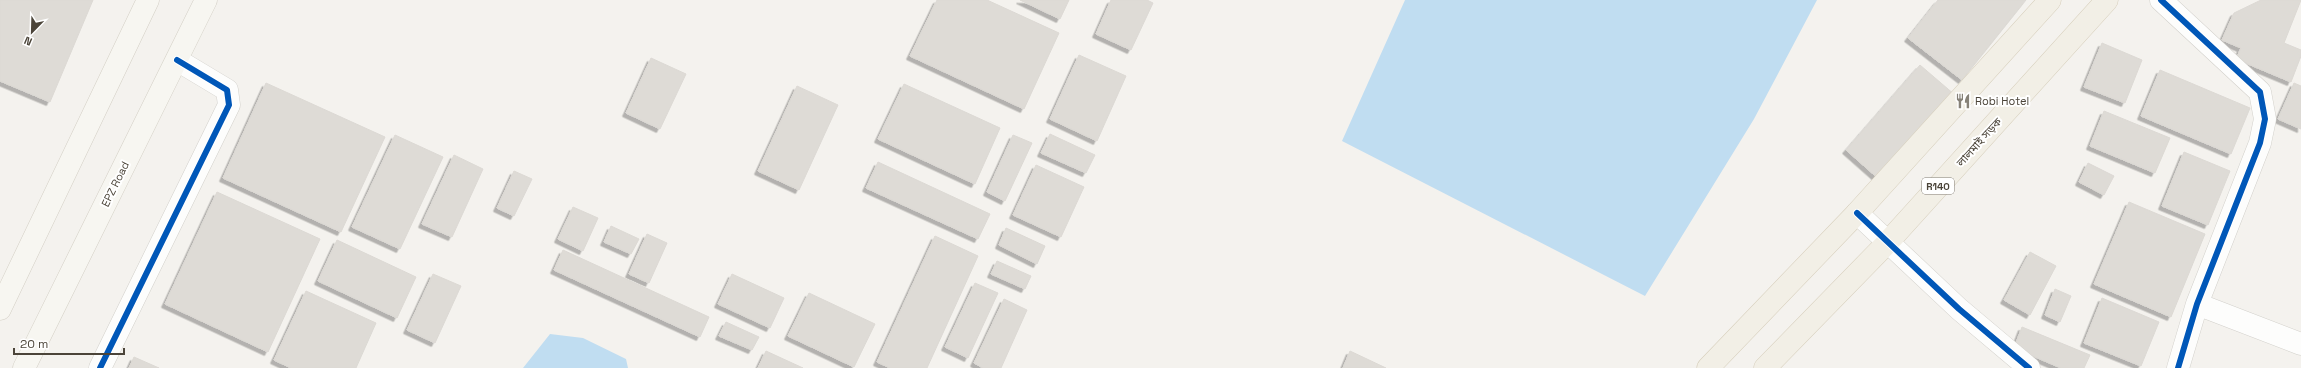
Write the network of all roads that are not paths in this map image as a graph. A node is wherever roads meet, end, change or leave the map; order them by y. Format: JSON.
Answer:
{"nodes":[{"id":1,"x":148,"y":0,"type":"edge"},
{"id":2,"x":206,"y":0,"type":"edge"},
{"id":3,"x":2050,"y":0,"type":"edge"},
{"id":4,"x":2107,"y":0,"type":"edge"},
{"id":5,"x":2161,"y":0,"type":"edge"},
{"id":6,"x":177,"y":60,"type":"junction"},
{"id":7,"x":1857,"y":213,"type":"junction"},
{"id":8,"x":1888,"y":242,"type":"junction"},
{"id":9,"x":2197,"y":304,"type":"junction"},
{"id":10,"x":0,"y":309,"type":"edge"},
{"id":11,"x":2301,"y":344,"type":"edge"},
{"id":12,"x":24,"y":368,"type":"edge"},
{"id":13,"x":100,"y":368,"type":"edge"},
{"id":14,"x":1708,"y":368,"type":"edge"},
{"id":15,"x":1765,"y":368,"type":"edge"},
{"id":16,"x":2029,"y":368,"type":"edge"},
{"id":17,"x":2178,"y":368,"type":"edge"}],
"edges":[{"from":1,"to":10,"type":"main road"},
{"from":2,"to":6,"type":"main road","name":"EPZ Road"},
{"from":3,"to":7,"type":"main road"},
{"from":4,"to":8,"type":"main road","name":"লালমাই সড়ক","number":"R140"},
{"from":5,"to":9,"type":"street"},
{"from":6,"to":12,"type":"main road","name":"EPZ Road"},
{"from":6,"to":13,"type":"street"},
{"from":7,"to":8,"type":"street"},
{"from":7,"to":14,"type":"main road"},
{"from":8,"to":15,"type":"main road","name":"লালমাই সড়ক","number":"R140"},
{"from":8,"to":16,"type":"street"},
{"from":9,"to":11,"type":"street"},
{"from":9,"to":17,"type":"street"}]}
